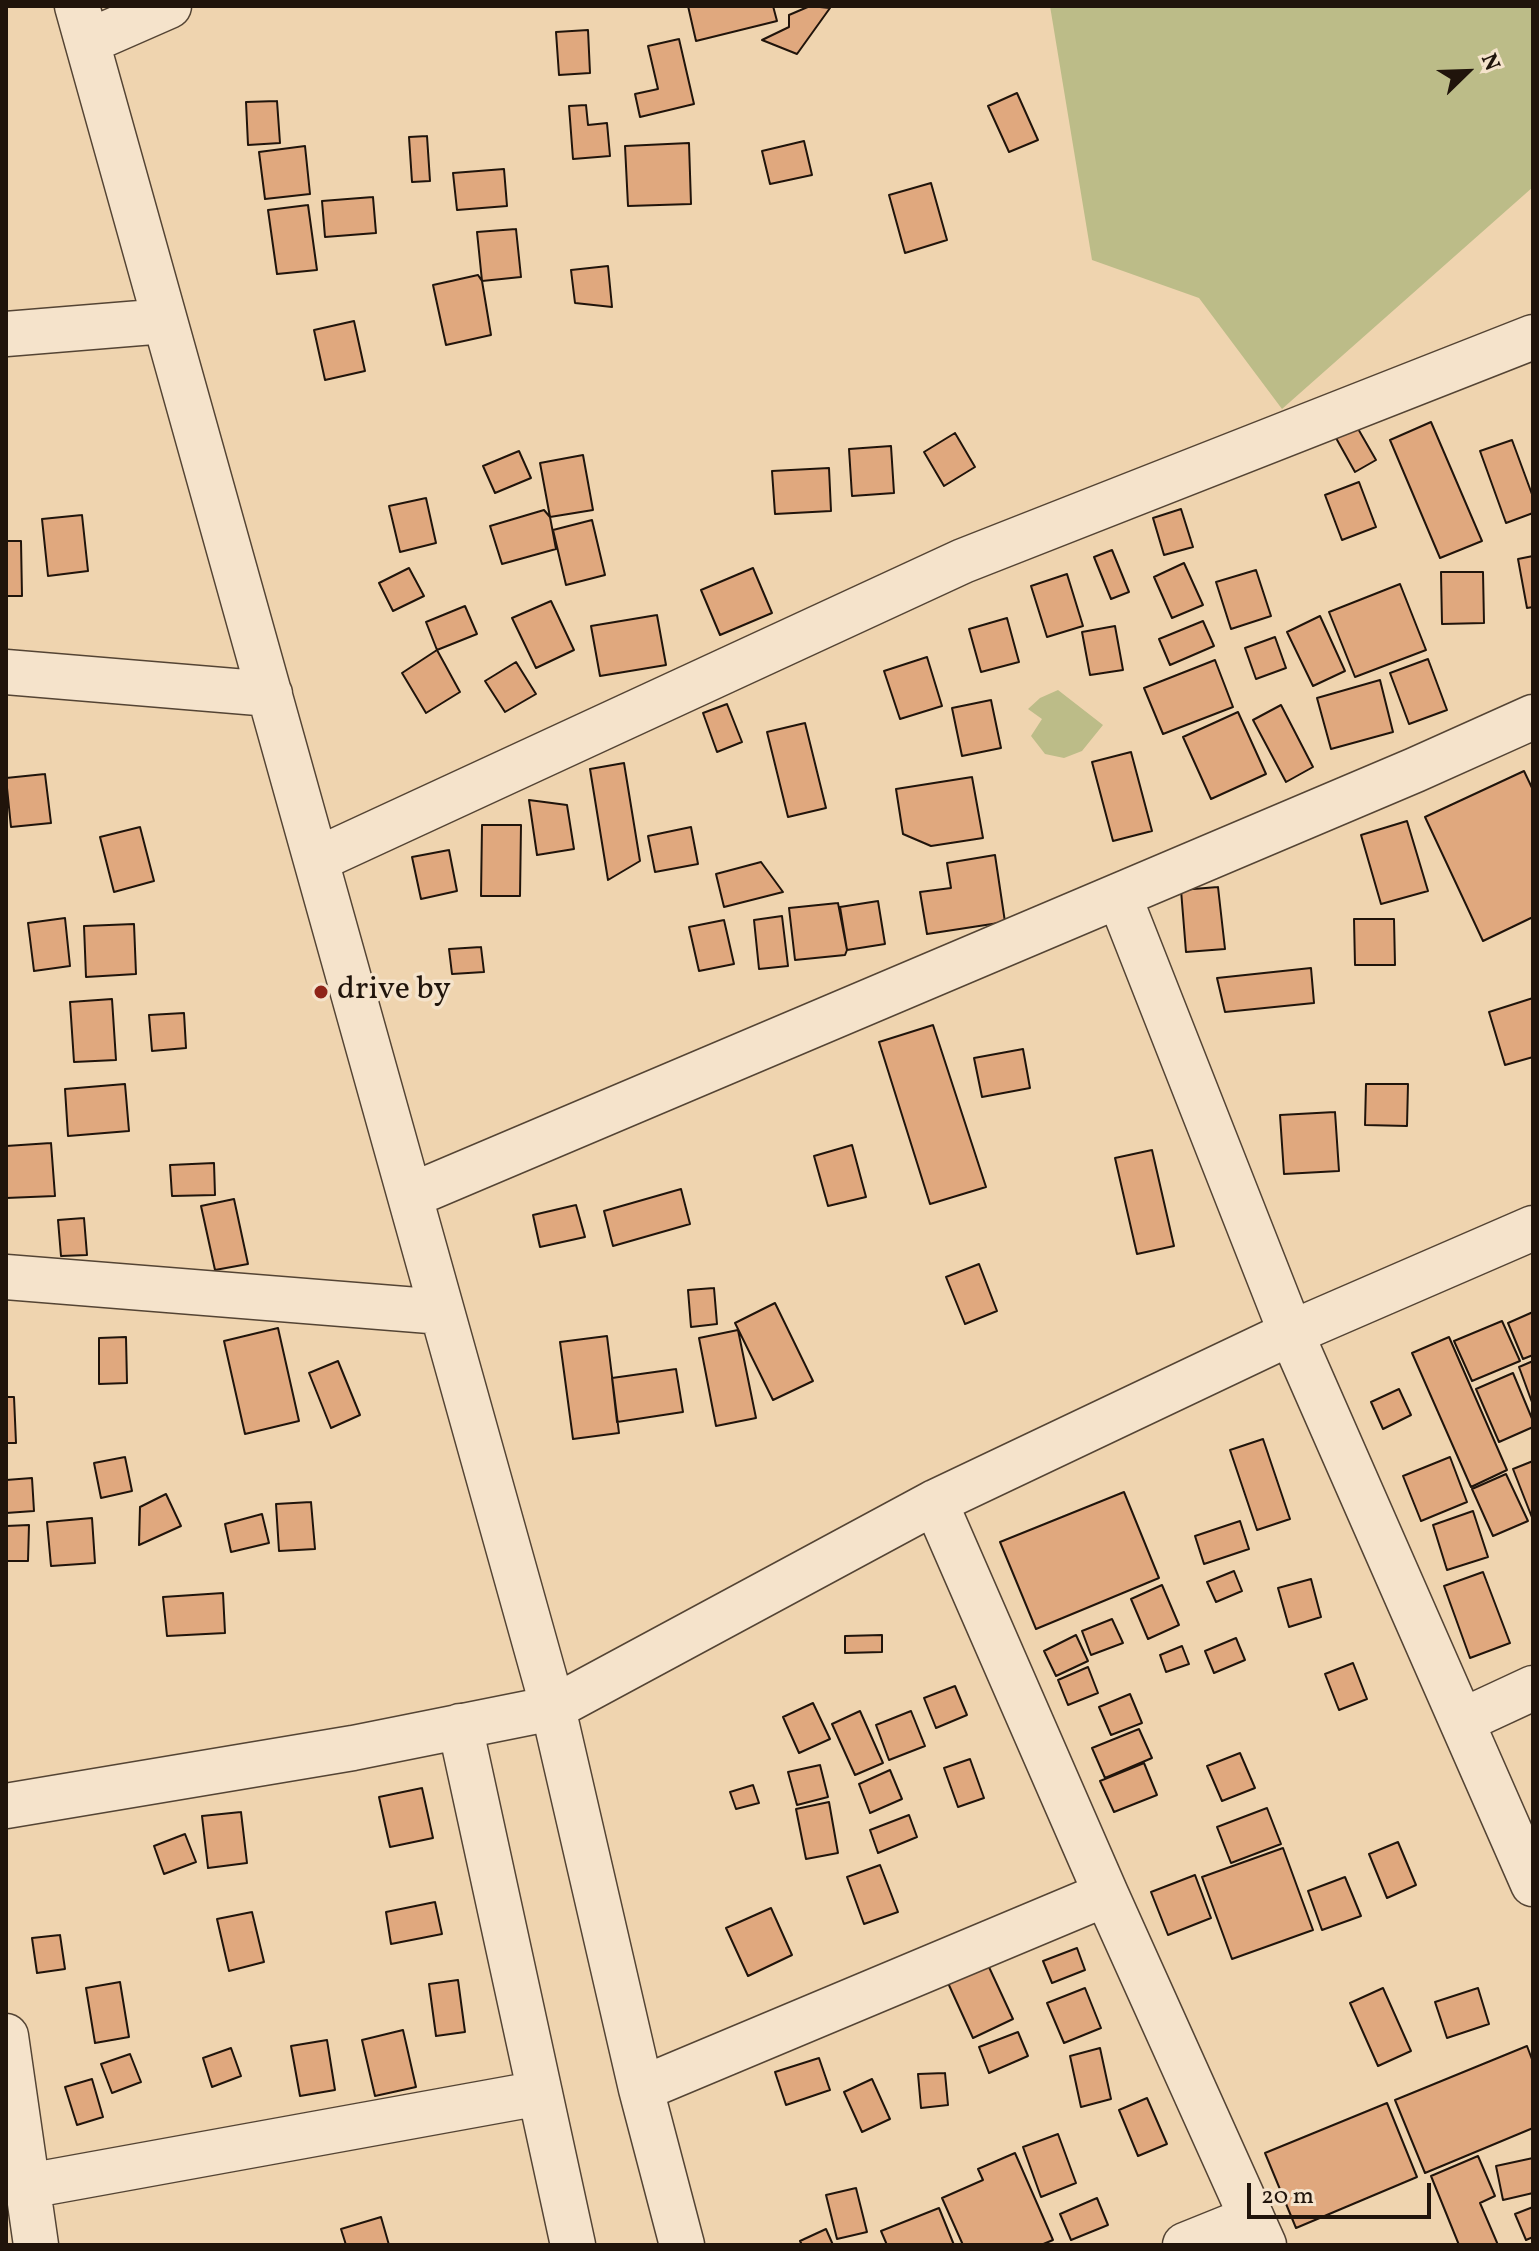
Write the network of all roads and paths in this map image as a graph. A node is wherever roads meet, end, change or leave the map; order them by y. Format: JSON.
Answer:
{"nodes":[{"id":1,"x":169,"y":6,"type":"edge"},
{"id":2,"x":82,"y":24,"type":"edge"},
{"id":3,"x":165,"y":321,"type":"junction"},
{"id":4,"x":6,"y":334,"type":"edge"},
{"id":5,"x":1533,"y":337,"type":"edge"},
{"id":6,"x":6,"y":672,"type":"edge"},
{"id":7,"x":270,"y":694,"type":"junction"},
{"id":8,"x":1533,"y":717,"type":"edge"},
{"id":9,"x":316,"y":860,"type":"junction"},
{"id":10,"x":1119,"y":896,"type":"junction"},
{"id":11,"x":410,"y":1196,"type":"junction"},
{"id":12,"x":1533,"y":1228,"type":"edge"},
{"id":13,"x":6,"y":1277,"type":"edge"},
{"id":14,"x":442,"y":1312,"type":"junction"},
{"id":15,"x":1291,"y":1333,"type":"junction"},
{"id":16,"x":935,"y":1502,"type":"junction"},
{"id":17,"x":1533,"y":1688,"type":"edge"},
{"id":18,"x":553,"y":1708,"type":"junction"},
{"id":19,"x":1462,"y":1721,"type":"junction"},
{"id":20,"x":460,"y":1726,"type":"junction"},
{"id":21,"x":6,"y":1806,"type":"edge"},
{"id":22,"x":1533,"y":1884,"type":"edge"},
{"id":23,"x":1106,"y":1894,"type":"junction"},
{"id":24,"x":6,"y":2036,"type":"edge"},
{"id":25,"x":641,"y":2089,"type":"junction"},
{"id":26,"x":540,"y":2093,"type":"junction"},
{"id":27,"x":28,"y":2186,"type":"junction"},
{"id":28,"x":1258,"y":2231,"type":"edge"},
{"id":29,"x":36,"y":2245,"type":"edge"},
{"id":30,"x":573,"y":2245,"type":"edge"},
{"id":31,"x":682,"y":2245,"type":"edge"},
{"id":32,"x":1185,"y":2245,"type":"edge"}],
"edges":[{"from":1,"to":2,"type":"street"},
{"from":2,"to":3,"type":"street"},
{"from":3,"to":4,"type":"street"},
{"from":3,"to":7,"type":"street"},
{"from":5,"to":9,"type":"street"},
{"from":6,"to":7,"type":"street"},
{"from":7,"to":9,"type":"street"},
{"from":8,"to":10,"type":"street"},
{"from":9,"to":11,"type":"street"},
{"from":10,"to":11,"type":"street"},
{"from":10,"to":15,"type":"street"},
{"from":11,"to":14,"type":"street"},
{"from":12,"to":15,"type":"street"},
{"from":13,"to":14,"type":"street"},
{"from":14,"to":18,"type":"street"},
{"from":15,"to":16,"type":"street"},
{"from":15,"to":19,"type":"street"},
{"from":16,"to":18,"type":"street"},
{"from":16,"to":23,"type":"street"},
{"from":17,"to":19,"type":"street"},
{"from":18,"to":20,"type":"street"},
{"from":18,"to":25,"type":"street"},
{"from":19,"to":22,"type":"street"},
{"from":20,"to":21,"type":"street"},
{"from":20,"to":26,"type":"street"},
{"from":23,"to":25,"type":"street"},
{"from":23,"to":28,"type":"street"},
{"from":24,"to":27,"type":"street"},
{"from":25,"to":31,"type":"street"},
{"from":26,"to":27,"type":"street"},
{"from":26,"to":30,"type":"street"},
{"from":27,"to":29,"type":"street"},
{"from":28,"to":32,"type":"street"}]}
